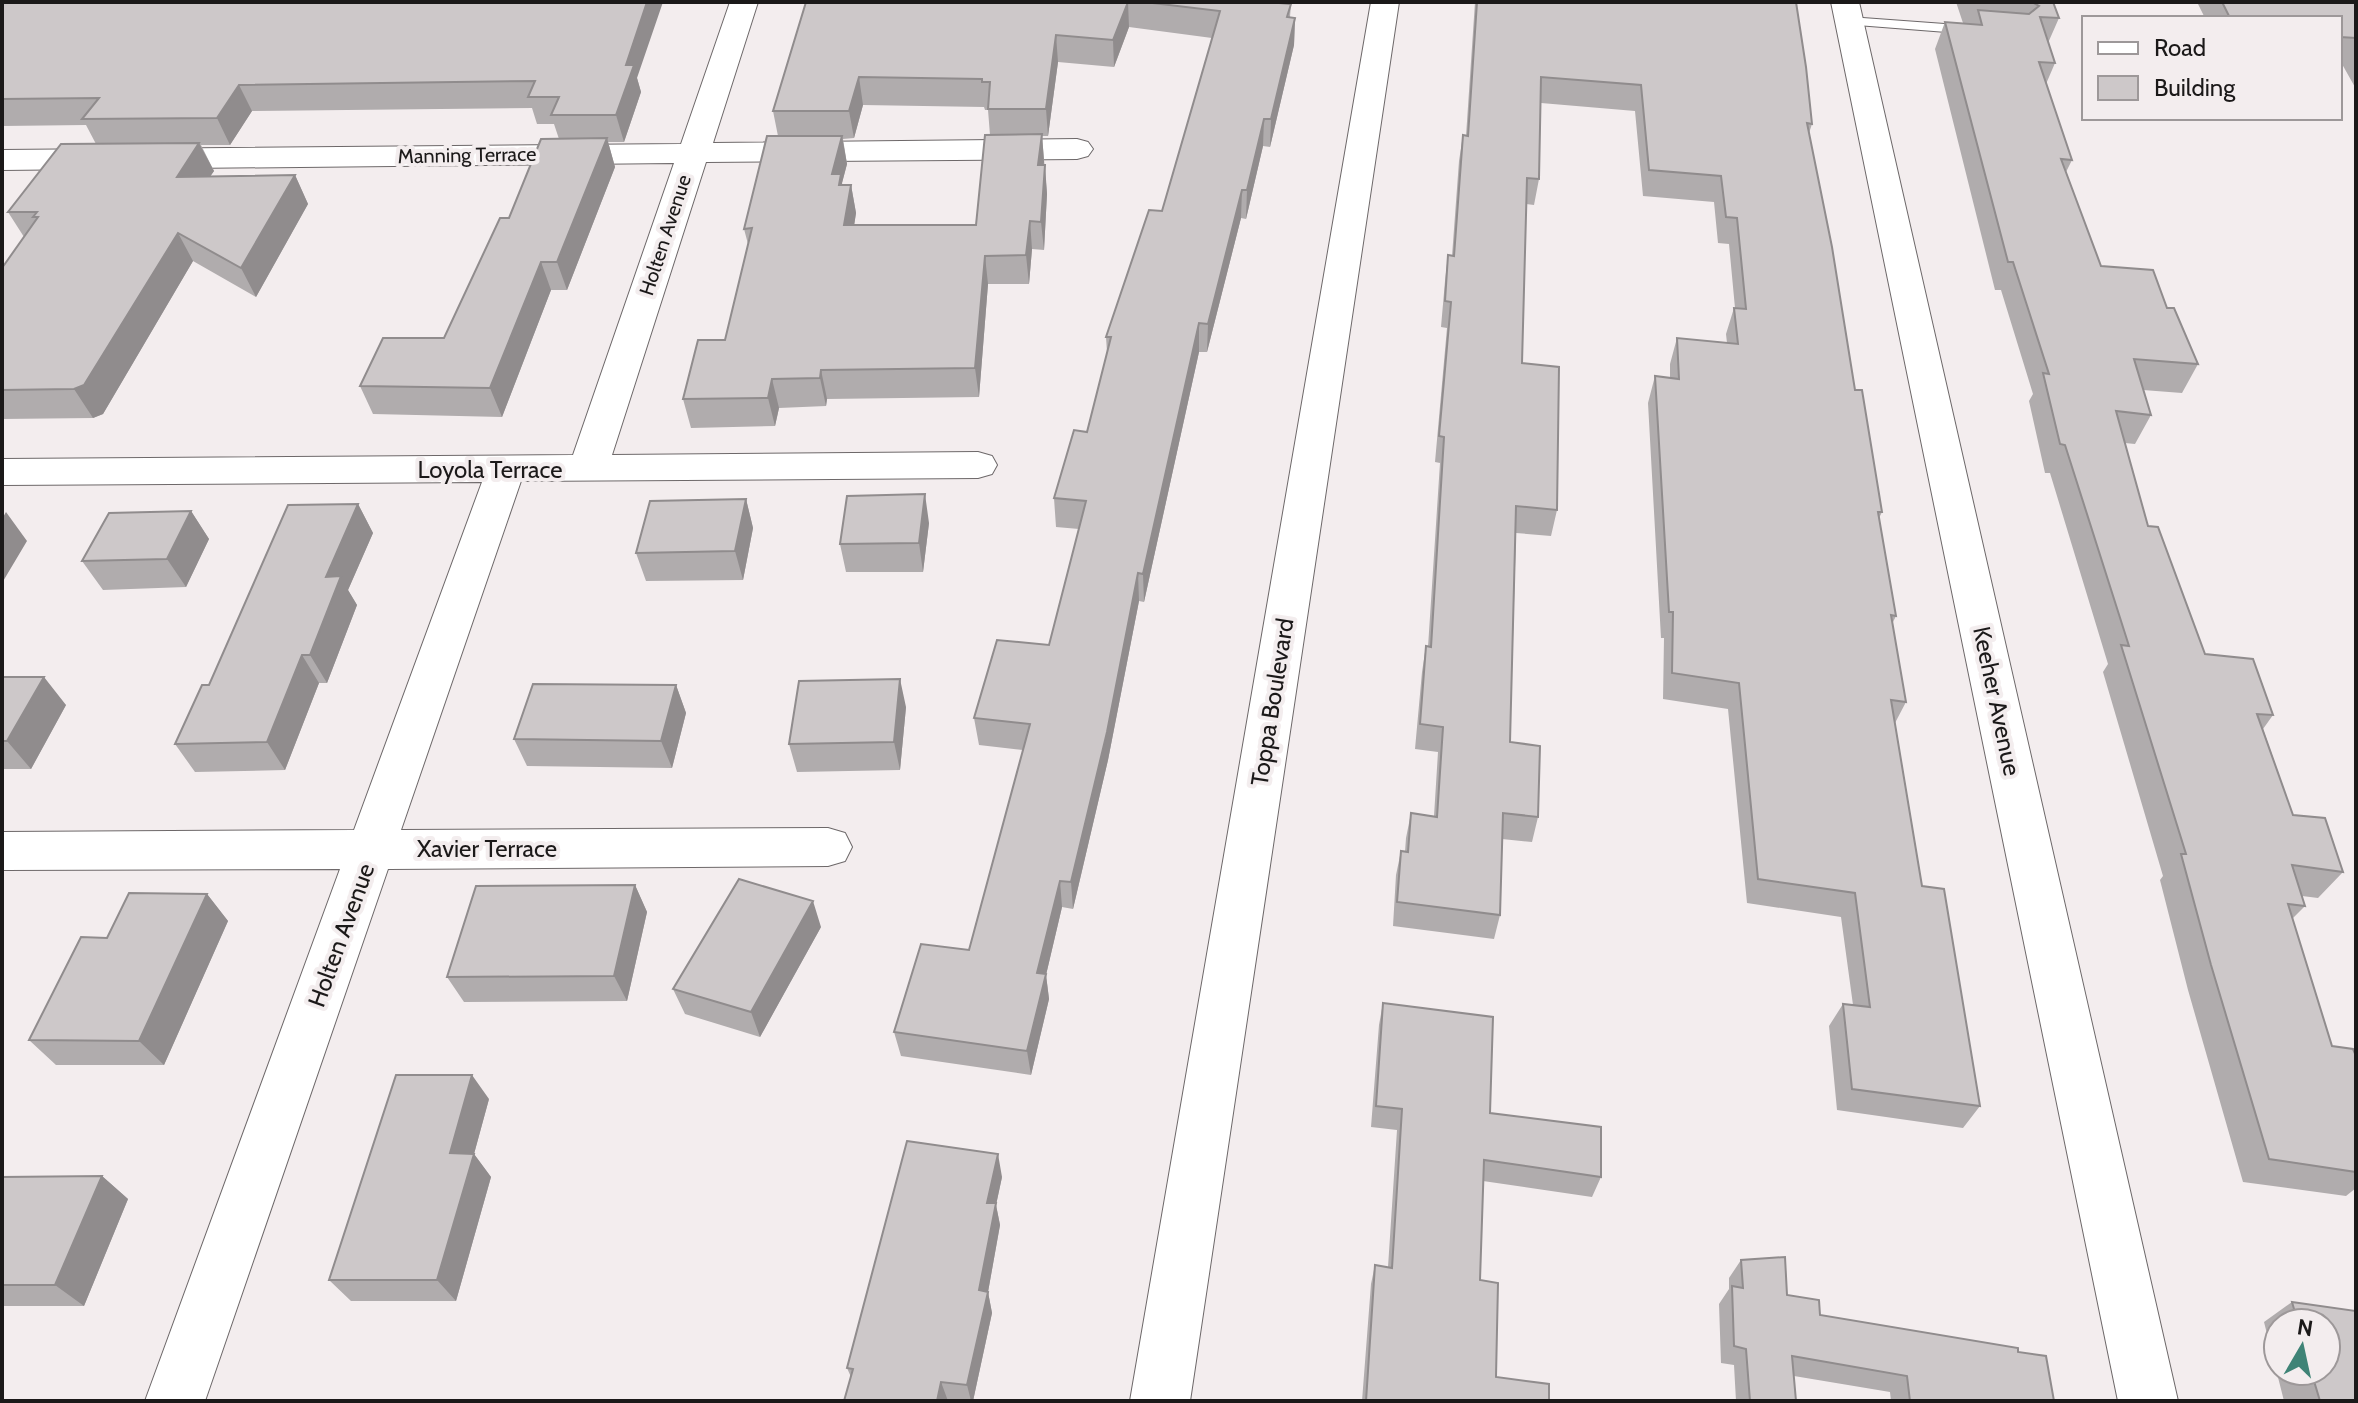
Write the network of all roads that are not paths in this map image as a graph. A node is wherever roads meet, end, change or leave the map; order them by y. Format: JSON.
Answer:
{"nodes":[{"id":1,"x":744,"y":2,"type":"edge"},
{"id":2,"x":1385,"y":2,"type":"edge"},
{"id":3,"x":1847,"y":12,"type":"edge"},
{"id":4,"x":1987,"y":31,"type":"edge"},
{"id":5,"x":1077,"y":149,"type":"dead end"},
{"id":6,"x":692,"y":153,"type":"junction"},
{"id":7,"x":2,"y":160,"type":"edge"},
{"id":8,"x":978,"y":465,"type":"dead end"},
{"id":9,"x":588,"y":468,"type":"junction"},
{"id":10,"x":506,"y":469,"type":"junction"},
{"id":11,"x":2,"y":472,"type":"edge"},
{"id":12,"x":828,"y":847,"type":"dead end"},
{"id":13,"x":372,"y":849,"type":"junction"},
{"id":14,"x":2,"y":851,"type":"edge"},
{"id":15,"x":175,"y":1401,"type":"edge"},
{"id":16,"x":1160,"y":1401,"type":"edge"},
{"id":17,"x":2148,"y":1401,"type":"edge"}],
"edges":[{"from":1,"to":6,"type":"street","name":"Holten Avenue"},
{"from":2,"to":16,"type":"street","name":"Toppa Boulevard"},
{"from":3,"to":4,"type":"lane"},
{"from":3,"to":17,"type":"street","name":"Keeher Avenue"},
{"from":5,"to":6,"type":"street","name":"Manning Terrace"},
{"from":6,"to":7,"type":"street","name":"Manning Terrace"},
{"from":6,"to":9,"type":"street","name":"Holten Avenue"},
{"from":8,"to":9,"type":"street","name":"Loyola Terrace"},
{"from":9,"to":10,"type":"street","name":"Loyola Terrace"},
{"from":10,"to":11,"type":"street","name":"Loyola Terrace"},
{"from":10,"to":13,"type":"street","name":"Holten Avenue"},
{"from":12,"to":13,"type":"street","name":"Xavier Terrace"},
{"from":13,"to":14,"type":"street","name":"Xavier Terrace"},
{"from":13,"to":15,"type":"street","name":"Holten Avenue"}]}
